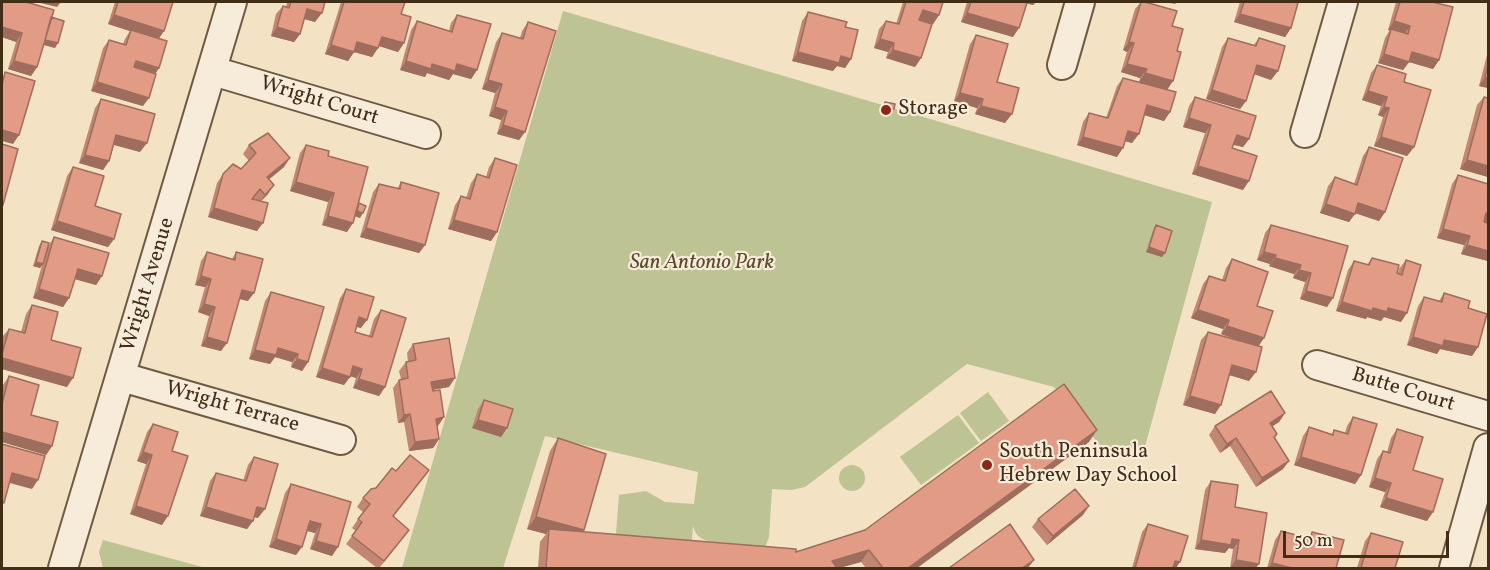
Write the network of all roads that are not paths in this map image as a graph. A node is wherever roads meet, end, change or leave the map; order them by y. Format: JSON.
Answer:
{"nodes":[{"id":1,"x":232,"y":2,"type":"edge"},
{"id":2,"x":1080,"y":2,"type":"edge"},
{"id":3,"x":1343,"y":2,"type":"edge"},
{"id":4,"x":1062,"y":65,"type":"dead end"},
{"id":5,"x":213,"y":71,"type":"junction"},
{"id":6,"x":1305,"y":133,"type":"dead end"},
{"id":7,"x":426,"y":134,"type":"dead end"},
{"id":8,"x":1317,"y":365,"type":"dead end"},
{"id":9,"x":122,"y":377,"type":"junction"},
{"id":10,"x":1488,"y":416,"type":"edge"},
{"id":11,"x":341,"y":440,"type":"dead end"},
{"id":12,"x":1488,"y":448,"type":"edge"},
{"id":13,"x":63,"y":568,"type":"edge"},
{"id":14,"x":1454,"y":568,"type":"edge"}],
"edges":[{"from":1,"to":5,"type":"street","name":"Wright Avenue"},
{"from":2,"to":4,"type":"street"},
{"from":3,"to":6,"type":"street"},
{"from":5,"to":7,"type":"street","name":"Wright Court"},
{"from":5,"to":9,"type":"street","name":"Wright Avenue"},
{"from":8,"to":10,"type":"street","name":"Butte Court"},
{"from":9,"to":11,"type":"street","name":"Wright Terrace"},
{"from":9,"to":13,"type":"street","name":"Wright Avenue"},
{"from":12,"to":14,"type":"street"}]}
